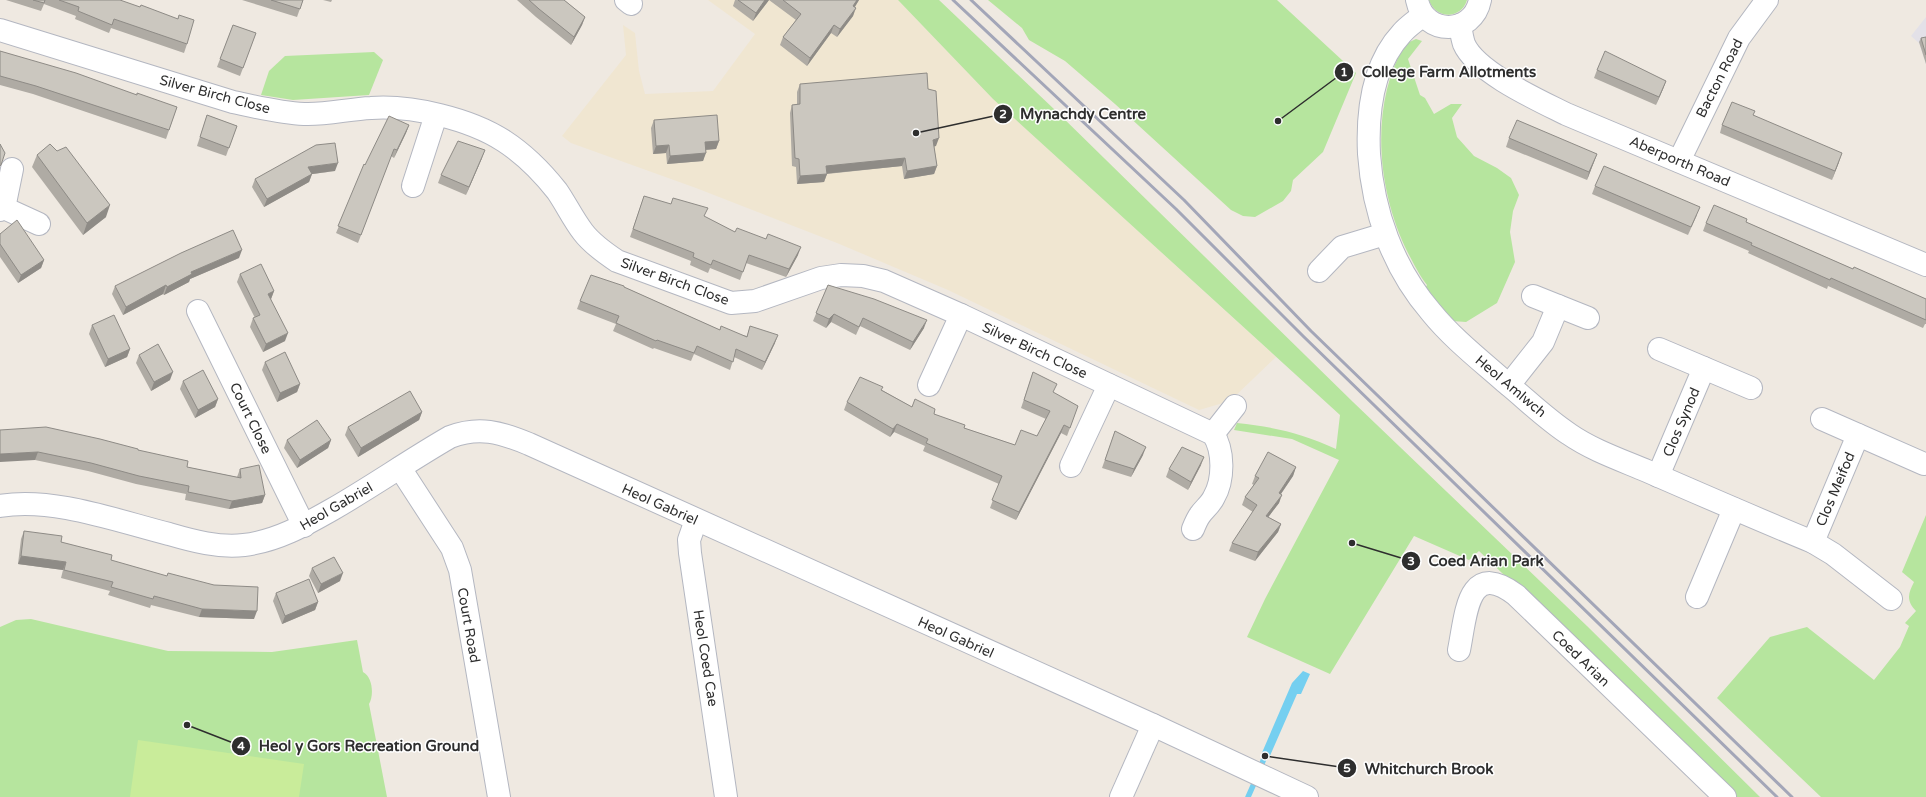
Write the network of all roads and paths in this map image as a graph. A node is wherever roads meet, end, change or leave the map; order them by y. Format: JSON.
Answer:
{"nodes":[{"id":1,"x":1480,"y":0,"type":"edge"},
{"id":2,"x":1767,"y":0,"type":"edge"},
{"id":3,"x":1420,"y":7,"type":"edge"},
{"id":4,"x":1460,"y":26,"type":"junction"},
{"id":5,"x":0,"y":30,"type":"edge"},
{"id":6,"x":436,"y":115,"type":"junction"},
{"id":7,"x":1679,"y":161,"type":"junction"},
{"id":8,"x":12,"y":169,"type":"dead end"},
{"id":9,"x":413,"y":186,"type":"dead end"},
{"id":10,"x":2,"y":209,"type":"edge"},
{"id":11,"x":39,"y":224,"type":"dead end"},
{"id":12,"x":1386,"y":234,"type":"junction"},
{"id":13,"x":1926,"y":266,"type":"edge"},
{"id":14,"x":1319,"y":271,"type":"dead end"},
{"id":15,"x":1533,"y":296,"type":"dead end"},
{"id":16,"x":1558,"y":306,"type":"junction"},
{"id":17,"x":198,"y":311,"type":"dead end"},
{"id":18,"x":961,"y":315,"type":"junction"},
{"id":19,"x":1588,"y":318,"type":"dead end"},
{"id":20,"x":1659,"y":349,"type":"dead end"},
{"id":21,"x":1704,"y":368,"type":"junction"},
{"id":22,"x":929,"y":385,"type":"dead end"},
{"id":23,"x":1509,"y":385,"type":"junction"},
{"id":24,"x":1109,"y":386,"type":"junction"},
{"id":25,"x":1751,"y":388,"type":"dead end"},
{"id":26,"x":1236,"y":406,"type":"dead end"},
{"id":27,"x":1822,"y":419,"type":"dead end"},
{"id":28,"x":1213,"y":434,"type":"junction"},
{"id":29,"x":1858,"y":435,"type":"junction"},
{"id":30,"x":1924,"y":464,"type":"dead end"},
{"id":31,"x":1071,"y":466,"type":"dead end"},
{"id":32,"x":400,"y":468,"type":"junction"},
{"id":33,"x":1658,"y":476,"type":"junction"},
{"id":34,"x":0,"y":506,"type":"edge"},
{"id":35,"x":1734,"y":509,"type":"junction"},
{"id":36,"x":696,"y":520,"type":"junction"},
{"id":37,"x":304,"y":526,"type":"junction"},
{"id":38,"x":1193,"y":529,"type":"dead end"},
{"id":39,"x":1813,"y":542,"type":"junction"},
{"id":40,"x":1697,"y":597,"type":"dead end"},
{"id":41,"x":1891,"y":599,"type":"dead end"},
{"id":42,"x":1459,"y":650,"type":"dead end"},
{"id":43,"x":1153,"y":725,"type":"junction"},
{"id":44,"x":499,"y":797,"type":"edge"},
{"id":45,"x":726,"y":797,"type":"edge"},
{"id":46,"x":1121,"y":797,"type":"edge"},
{"id":47,"x":1306,"y":797,"type":"edge"},
{"id":48,"x":1725,"y":797,"type":"edge"}],
"edges":[{"from":1,"to":4,"type":"street"},
{"from":2,"to":7,"type":"street","name":"Bacton Road"},
{"from":3,"to":4,"type":"street"},
{"from":3,"to":12,"type":"street","name":"Heol Amlwch"},
{"from":4,"to":7,"type":"street","name":"Aberporth Road"},
{"from":5,"to":6,"type":"street","name":"Silver Birch Close"},
{"from":6,"to":9,"type":"street"},
{"from":6,"to":18,"type":"street","name":"Silver Birch Close"},
{"from":7,"to":13,"type":"street","name":"Aberporth Road"},
{"from":8,"to":10,"type":"street"},
{"from":10,"to":11,"type":"street"},
{"from":12,"to":14,"type":"street"},
{"from":12,"to":23,"type":"street","name":"Heol Amlwch"},
{"from":15,"to":16,"type":"street"},
{"from":16,"to":19,"type":"street"},
{"from":16,"to":23,"type":"street"},
{"from":17,"to":37,"type":"street","name":"Court Close"},
{"from":18,"to":22,"type":"street"},
{"from":18,"to":24,"type":"street","name":"Silver Birch Close"},
{"from":20,"to":21,"type":"street"},
{"from":21,"to":25,"type":"street"},
{"from":21,"to":33,"type":"street","name":"Clos Synod"},
{"from":23,"to":33,"type":"street","name":"Heol Amlwch"},
{"from":24,"to":28,"type":"street","name":"Silver Birch Close"},
{"from":24,"to":31,"type":"street"},
{"from":26,"to":28,"type":"street"},
{"from":27,"to":29,"type":"street","name":"Clos Meifod"},
{"from":28,"to":38,"type":"street"},
{"from":29,"to":30,"type":"street","name":"Clos Meifod"},
{"from":29,"to":39,"type":"street","name":"Clos Meifod"},
{"from":32,"to":36,"type":"street","name":"Heol Gabriel"},
{"from":32,"to":37,"type":"street","name":"Heol Gabriel"},
{"from":32,"to":44,"type":"street","name":"Court Road"},
{"from":33,"to":35,"type":"street","name":"Heol Amlwch"},
{"from":34,"to":37,"type":"street","name":"Heol Gabriel"},
{"from":35,"to":39,"type":"street","name":"Heol Amlwch"},
{"from":35,"to":40,"type":"street"},
{"from":36,"to":43,"type":"street","name":"Heol Gabriel"},
{"from":36,"to":45,"type":"street","name":"Heol Coed Cae"},
{"from":39,"to":41,"type":"street","name":"Heol Amlwch"},
{"from":42,"to":48,"type":"street","name":"Coed Arian"},
{"from":43,"to":46,"type":"street"},
{"from":43,"to":47,"type":"street","name":"Heol Gabriel"}]}
